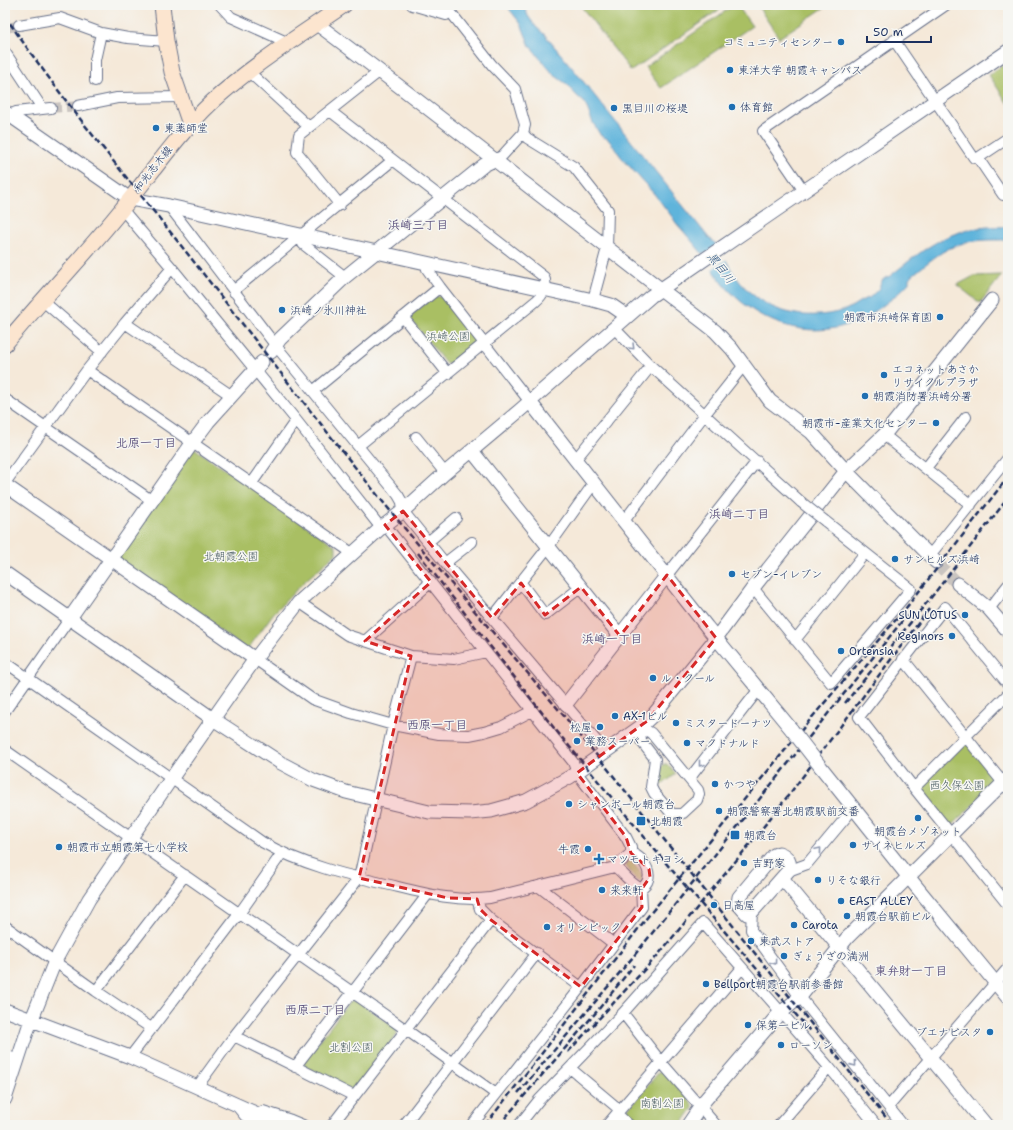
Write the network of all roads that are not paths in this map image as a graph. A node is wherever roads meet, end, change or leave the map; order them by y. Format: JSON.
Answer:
{"nodes":[{"id":1,"x":162,"y":5,"type":"edge"},
{"id":2,"x":220,"y":5,"type":"edge"},
{"id":3,"x":344,"y":5,"type":"edge"},
{"id":4,"x":412,"y":5,"type":"edge"},
{"id":5,"x":946,"y":5,"type":"edge"},
{"id":6,"x":447,"y":8,"type":"edge"},
{"id":7,"x":317,"y":24,"type":"junction"},
{"id":8,"x":19,"y":25,"type":"tunnel mouth"},
{"id":9,"x":101,"y":33,"type":"junction"},
{"id":10,"x":894,"y":40,"type":"junction"},
{"id":11,"x":166,"y":41,"type":"junction"},
{"id":12,"x":289,"y":43,"type":"junction"},
{"id":13,"x":1008,"y":51,"type":"edge"},
{"id":14,"x":5,"y":52,"type":"edge"},
{"id":15,"x":380,"y":70,"type":"junction"},
{"id":16,"x":248,"y":71,"type":"junction"},
{"id":17,"x":95,"y":81,"type":"dead end"},
{"id":18,"x":180,"y":97,"type":"junction"},
{"id":19,"x":936,"y":101,"type":"junction"},
{"id":20,"x":78,"y":106,"type":"tunnel mouth"},
{"id":21,"x":330,"y":111,"type":"junction"},
{"id":22,"x":7,"y":114,"type":"edge"},
{"id":23,"x":190,"y":124,"type":"junction"},
{"id":24,"x":309,"y":127,"type":"junction"},
{"id":25,"x":523,"y":133,"type":"junction"},
{"id":26,"x":1008,"y":138,"type":"edge"},
{"id":27,"x":978,"y":158,"type":"junction"},
{"id":28,"x":394,"y":160,"type":"junction"},
{"id":29,"x":494,"y":160,"type":"junction"},
{"id":30,"x":804,"y":191,"type":"junction"},
{"id":31,"x":1008,"y":195,"type":"edge"},
{"id":32,"x":442,"y":198,"type":"junction"},
{"id":33,"x":126,"y":204,"type":"junction"},
{"id":34,"x":340,"y":205,"type":"junction"},
{"id":35,"x":169,"y":206,"type":"junction"},
{"id":36,"x":301,"y":235,"type":"junction"},
{"id":37,"x":607,"y":248,"type":"junction"},
{"id":38,"x":377,"y":251,"type":"junction"},
{"id":39,"x":426,"y":262,"type":"junction"},
{"id":40,"x":172,"y":268,"type":"junction"},
{"id":41,"x":345,"y":276,"type":"junction"},
{"id":42,"x":440,"y":287,"type":"junction"},
{"id":43,"x":544,"y":289,"type":"junction"},
{"id":44,"x":660,"y":289,"type":"junction"},
{"id":45,"x":234,"y":292,"type":"junction"},
{"id":46,"x":593,"y":300,"type":"junction"},
{"id":47,"x":992,"y":300,"type":"dead end"},
{"id":48,"x":43,"y":301,"type":"junction"},
{"id":49,"x":403,"y":316,"type":"junction"},
{"id":50,"x":627,"y":316,"type":"junction"},
{"id":51,"x":125,"y":323,"type":"junction"},
{"id":52,"x":614,"y":328,"type":"junction"},
{"id":53,"x":484,"y":343,"type":"junction"},
{"id":54,"x":5,"y":344,"type":"edge"},
{"id":55,"x":273,"y":349,"type":"junction"},
{"id":56,"x":102,"y":352,"type":"junction"},
{"id":57,"x":744,"y":365,"type":"junction"},
{"id":58,"x":258,"y":366,"type":"junction"},
{"id":59,"x":651,"y":366,"type":"junction"},
{"id":60,"x":87,"y":370,"type":"junction"},
{"id":61,"x":448,"y":374,"type":"junction"},
{"id":62,"x":313,"y":391,"type":"junction"},
{"id":63,"x":232,"y":396,"type":"junction"},
{"id":64,"x":5,"y":399,"type":"edge"},
{"id":65,"x":530,"y":402,"type":"junction"},
{"id":66,"x":704,"y":415,"type":"junction"},
{"id":67,"x":966,"y":417,"type":"dead end"},
{"id":68,"x":296,"y":420,"type":"junction"},
{"id":69,"x":46,"y":426,"type":"junction"},
{"id":70,"x":416,"y":436,"type":"dead end"},
{"id":71,"x":884,"y":436,"type":"junction"},
{"id":72,"x":193,"y":442,"type":"junction"},
{"id":73,"x":358,"y":446,"type":"junction"},
{"id":74,"x":472,"y":451,"type":"junction"},
{"id":75,"x":1008,"y":458,"type":"edge"},
{"id":76,"x":575,"y":460,"type":"junction"},
{"id":77,"x":757,"y":461,"type":"junction"},
{"id":78,"x":926,"y":468,"type":"junction"},
{"id":79,"x":846,"y":471,"type":"junction"},
{"id":80,"x":445,"y":473,"type":"junction"},
{"id":81,"x":252,"y":483,"type":"junction"},
{"id":82,"x":594,"y":483,"type":"junction"},
{"id":83,"x":5,"y":484,"type":"edge"},
{"id":84,"x":151,"y":500,"type":"junction"},
{"id":85,"x":970,"y":505,"type":"junction"},
{"id":86,"x":403,"y":511,"type":"junction"},
{"id":87,"x":456,"y":518,"type":"dead end"},
{"id":88,"x":624,"y":521,"type":"junction"},
{"id":89,"x":383,"y":526,"type":"junction"},
{"id":90,"x":428,"y":542,"type":"junction"},
{"id":91,"x":472,"y":542,"type":"dead end"},
{"id":92,"x":548,"y":546,"type":"junction"},
{"id":93,"x":352,"y":553,"type":"junction"},
{"id":94,"x":865,"y":553,"type":"junction"},
{"id":95,"x":110,"y":559,"type":"junction"},
{"id":96,"x":933,"y":559,"type":"joint"},
{"id":97,"x":445,"y":563,"type":"junction"},
{"id":98,"x":5,"y":573,"type":"edge"},
{"id":99,"x":667,"y":575,"type":"junction"},
{"id":100,"x":431,"y":582,"type":"junction"},
{"id":101,"x":521,"y":583,"type":"junction"},
{"id":102,"x":958,"y":584,"type":"tunnel mouth"},
{"id":103,"x":1008,"y":585,"type":"edge"},
{"id":104,"x":581,"y":587,"type":"junction"},
{"id":105,"x":753,"y":588,"type":"junction"},
{"id":106,"x":299,"y":602,"type":"junction"},
{"id":107,"x":989,"y":609,"type":"junction"},
{"id":108,"x":70,"y":618,"type":"junction"},
{"id":109,"x":492,"y":618,"type":"junction"},
{"id":110,"x":1008,"y":631,"type":"edge"},
{"id":111,"x":620,"y":636,"type":"junction"},
{"id":112,"x":716,"y":638,"type":"junction"},
{"id":113,"x":365,"y":640,"type":"junction"},
{"id":114,"x":795,"y":640,"type":"junction"},
{"id":115,"x":486,"y":652,"type":"junction"},
{"id":116,"x":411,"y":656,"type":"junction"},
{"id":117,"x":255,"y":659,"type":"junction"},
{"id":118,"x":903,"y":659,"type":"junction"},
{"id":119,"x":5,"y":662,"type":"edge"},
{"id":120,"x":28,"y":677,"type":"junction"},
{"id":121,"x":1008,"y":684,"type":"edge"},
{"id":122,"x":759,"y":689,"type":"junction"},
{"id":123,"x":1008,"y":694,"type":"edge"},
{"id":124,"x":566,"y":704,"type":"junction"},
{"id":125,"x":5,"y":710,"type":"edge"},
{"id":126,"x":532,"y":711,"type":"junction"},
{"id":127,"x":213,"y":719,"type":"junction"},
{"id":128,"x":393,"y":725,"type":"junction"},
{"id":129,"x":640,"y":727,"type":"junction"},
{"id":130,"x":966,"y":736,"type":"junction"},
{"id":131,"x":5,"y":750,"type":"edge"},
{"id":132,"x":605,"y":751,"type":"junction"},
{"id":133,"x":671,"y":757,"type":"junction"},
{"id":134,"x":655,"y":759,"type":"junction"},
{"id":135,"x":577,"y":773,"type":"junction"},
{"id":136,"x":171,"y":779,"type":"junction"},
{"id":137,"x":689,"y":779,"type":"junction"},
{"id":138,"x":1006,"y":783,"type":"edge"},
{"id":139,"x":914,"y":788,"type":"junction"},
{"id":140,"x":377,"y":800,"type":"junction"},
{"id":141,"x":853,"y":809,"type":"junction"},
{"id":142,"x":951,"y":835,"type":"junction"},
{"id":143,"x":130,"y":838,"type":"junction"},
{"id":144,"x":282,"y":853,"type":"junction"},
{"id":145,"x":631,"y":853,"type":"junction"},
{"id":146,"x":615,"y":867,"type":"junction"},
{"id":147,"x":785,"y":874,"type":"junction"},
{"id":148,"x":185,"y":875,"type":"junction"},
{"id":149,"x":359,"y":878,"type":"junction"},
{"id":150,"x":909,"y":878,"type":"junction"},
{"id":151,"x":538,"y":886,"type":"junction"},
{"id":152,"x":641,"y":888,"type":"junction"},
{"id":153,"x":428,"y":894,"type":"junction"},
{"id":154,"x":477,"y":899,"type":"junction"},
{"id":155,"x":1008,"y":905,"type":"edge"},
{"id":156,"x":752,"y":912,"type":"junction"},
{"id":157,"x":239,"y":914,"type":"junction"},
{"id":158,"x":491,"y":920,"type":"junction"},
{"id":159,"x":6,"y":928,"type":"edge"},
{"id":160,"x":614,"y":944,"type":"junction"},
{"id":161,"x":840,"y":947,"type":"junction"},
{"id":162,"x":537,"y":953,"type":"junction"},
{"id":163,"x":298,"y":955,"type":"junction"},
{"id":164,"x":55,"y":961,"type":"junction"},
{"id":165,"x":742,"y":968,"type":"junction"},
{"id":166,"x":1008,"y":968,"type":"edge"},
{"id":167,"x":995,"y":984,"type":"junction"},
{"id":168,"x":581,"y":987,"type":"junction"},
{"id":169,"x":96,"y":991,"type":"junction"},
{"id":170,"x":352,"y":993,"type":"junction"},
{"id":171,"x":800,"y":997,"type":"junction"},
{"id":172,"x":1008,"y":998,"type":"edge"},
{"id":173,"x":5,"y":1010,"type":"edge"},
{"id":174,"x":781,"y":1012,"type":"junction"},
{"id":175,"x":623,"y":1013,"type":"junction"},
{"id":176,"x":32,"y":1020,"type":"junction"},
{"id":177,"x":151,"y":1028,"type":"junction"},
{"id":178,"x":405,"y":1029,"type":"junction"},
{"id":179,"x":234,"y":1036,"type":"junction"},
{"id":180,"x":5,"y":1055,"type":"edge"},
{"id":181,"x":130,"y":1057,"type":"junction"},
{"id":182,"x":930,"y":1058,"type":"junction"},
{"id":183,"x":18,"y":1060,"type":"junction"},
{"id":184,"x":661,"y":1062,"type":"junction"},
{"id":185,"x":453,"y":1063,"type":"junction"},
{"id":186,"x":295,"y":1067,"type":"junction"},
{"id":187,"x":830,"y":1067,"type":"junction"},
{"id":188,"x":570,"y":1068,"type":"junction"},
{"id":189,"x":197,"y":1087,"type":"junction"},
{"id":190,"x":496,"y":1094,"type":"junction"},
{"id":191,"x":354,"y":1096,"type":"junction"},
{"id":192,"x":5,"y":1099,"type":"edge"},
{"id":193,"x":234,"y":1103,"type":"junction"},
{"id":194,"x":889,"y":1106,"type":"junction"},
{"id":195,"x":700,"y":1107,"type":"junction"},
{"id":196,"x":618,"y":1112,"type":"junction"},
{"id":197,"x":261,"y":1125,"type":"edge"},
{"id":198,"x":282,"y":1125,"type":"edge"},
{"id":199,"x":303,"y":1125,"type":"edge"},
{"id":200,"x":332,"y":1125,"type":"edge"},
{"id":201,"x":404,"y":1125,"type":"edge"},
{"id":202,"x":472,"y":1125,"type":"edge"},
{"id":203,"x":519,"y":1125,"type":"edge"},
{"id":204,"x":607,"y":1125,"type":"edge"},
{"id":205,"x":629,"y":1125,"type":"edge"},
{"id":206,"x":688,"y":1125,"type":"edge"},
{"id":207,"x":716,"y":1125,"type":"edge"},
{"id":208,"x":779,"y":1125,"type":"edge"},
{"id":209,"x":875,"y":1125,"type":"edge"},
{"id":210,"x":903,"y":1125,"type":"edge"},
{"id":211,"x":986,"y":1125,"type":"edge"}],
"edges":[{"from":1,"to":11,"type":"main road"},
{"from":2,"to":12,"type":"street"},
{"from":3,"to":7,"type":"main road","name":"和光志木線"},
{"from":4,"to":6,"type":"street"},
{"from":5,"to":10,"type":"street"},
{"from":6,"to":25,"type":"street"},
{"from":7,"to":12,"type":"main road","name":"和光志木線"},
{"from":7,"to":15,"type":"street"},
{"from":8,"to":9,"type":"street"},
{"from":9,"to":11,"type":"street"},
{"from":9,"to":17,"type":"street"},
{"from":10,"to":19,"type":"street"},
{"from":10,"to":30,"type":"street"},
{"from":11,"to":18,"type":"main road"},
{"from":12,"to":16,"type":"main road","name":"和光志木線"},
{"from":13,"to":19,"type":"street"},
{"from":14,"to":22,"type":"street"},
{"from":15,"to":21,"type":"street"},
{"from":15,"to":29,"type":"street"},
{"from":16,"to":23,"type":"main road","name":"和光志木線"},
{"from":16,"to":24,"type":"street"},
{"from":18,"to":20,"type":"street"},
{"from":18,"to":23,"type":"main road"},
{"from":19,"to":27,"type":"street"},
{"from":19,"to":30,"type":"street"},
{"from":21,"to":24,"type":"street"},
{"from":21,"to":28,"type":"street"},
{"from":22,"to":33,"type":"street"},
{"from":23,"to":33,"type":"main road","name":"和光志木線"},
{"from":24,"to":34,"type":"street"},
{"from":25,"to":29,"type":"street"},
{"from":25,"to":37,"type":"street"},
{"from":26,"to":27,"type":"street"},
{"from":27,"to":31,"type":"street"},
{"from":28,"to":32,"type":"street"},
{"from":28,"to":34,"type":"street"},
{"from":29,"to":32,"type":"street"},
{"from":29,"to":37,"type":"street"},
{"from":30,"to":44,"type":"street"},
{"from":32,"to":38,"type":"street"},
{"from":32,"to":43,"type":"street"},
{"from":33,"to":35,"type":"street"},
{"from":33,"to":40,"type":"street"},
{"from":33,"to":48,"type":"main road","name":"和光志木線"},
{"from":34,"to":36,"type":"street"},
{"from":35,"to":36,"type":"street"},
{"from":35,"to":45,"type":"street"},
{"from":36,"to":38,"type":"street"},
{"from":36,"to":41,"type":"street"},
{"from":36,"to":45,"type":"street"},
{"from":37,"to":44,"type":"street"},
{"from":37,"to":46,"type":"street"},
{"from":38,"to":39,"type":"street"},
{"from":38,"to":41,"type":"street"},
{"from":39,"to":42,"type":"street"},
{"from":39,"to":43,"type":"street"},
{"from":40,"to":51,"type":"street"},
{"from":40,"to":58,"type":"street"},
{"from":41,"to":55,"type":"street"},
{"from":42,"to":49,"type":"street"},
{"from":42,"to":53,"type":"street"},
{"from":43,"to":46,"type":"street"},
{"from":43,"to":53,"type":"street"},
{"from":44,"to":50,"type":"street"},
{"from":44,"to":57,"type":"street"},
{"from":45,"to":55,"type":"street"},
{"from":46,"to":50,"type":"street"},
{"from":47,"to":71,"type":"street"},
{"from":48,"to":54,"type":"main road","name":"和光志木線"},
{"from":48,"to":56,"type":"street"},
{"from":49,"to":61,"type":"street"},
{"from":49,"to":62,"type":"street"},
{"from":50,"to":52,"type":"street"},
{"from":51,"to":56,"type":"street"},
{"from":51,"to":63,"type":"street"},
{"from":52,"to":59,"type":"street","one_way":true},
{"from":52,"to":65,"type":"street"},
{"from":53,"to":61,"type":"street"},
{"from":53,"to":65,"type":"street"},
{"from":55,"to":62,"type":"street"},
{"from":56,"to":60,"type":"street"},
{"from":57,"to":66,"type":"street"},
{"from":57,"to":79,"type":"street"},
{"from":58,"to":63,"type":"street"},
{"from":58,"to":68,"type":"street"},
{"from":59,"to":66,"type":"street"},
{"from":59,"to":76,"type":"street"},
{"from":60,"to":69,"type":"street"},
{"from":60,"to":72,"type":"street"},
{"from":61,"to":73,"type":"street"},
{"from":62,"to":73,"type":"street"},
{"from":63,"to":72,"type":"street"},
{"from":64,"to":69,"type":"street"},
{"from":65,"to":74,"type":"street"},
{"from":65,"to":76,"type":"street"},
{"from":66,"to":77,"type":"street"},
{"from":66,"to":88,"type":"street"},
{"from":67,"to":78,"type":"street"},
{"from":68,"to":81,"type":"street"},
{"from":68,"to":89,"type":"street"},
{"from":69,"to":83,"type":"street"},
{"from":69,"to":84,"type":"street"},
{"from":70,"to":80,"type":"street"},
{"from":71,"to":78,"type":"street"},
{"from":71,"to":79,"type":"street"},
{"from":72,"to":81,"type":"street"},
{"from":72,"to":84,"type":"street"},
{"from":73,"to":86,"type":"street"},
{"from":74,"to":80,"type":"street"},
{"from":74,"to":92,"type":"street"},
{"from":75,"to":85,"type":"street"},
{"from":76,"to":82,"type":"street"},
{"from":77,"to":94,"type":"street","bridge":true},
{"from":77,"to":99,"type":"street"},
{"from":78,"to":85,"type":"street"},
{"from":79,"to":96,"type":"street"},
{"from":79,"to":105,"type":"street"},
{"from":80,"to":86,"type":"street"},
{"from":81,"to":93,"type":"street"},
{"from":82,"to":88,"type":"street"},
{"from":82,"to":92,"type":"street"},
{"from":83,"to":95,"type":"street"},
{"from":84,"to":95,"type":"street"},
{"from":85,"to":96,"type":"street"},
{"from":86,"to":89,"type":"street"},
{"from":86,"to":90,"type":"street"},
{"from":87,"to":90,"type":"street"},
{"from":88,"to":99,"type":"street"},
{"from":89,"to":93,"type":"street"},
{"from":89,"to":100,"type":"street"},
{"from":90,"to":97,"type":"street"},
{"from":91,"to":97,"type":"street"},
{"from":92,"to":101,"type":"street"},
{"from":92,"to":104,"type":"street"},
{"from":93,"to":106,"type":"street"},
{"from":94,"to":114,"type":"street"},
{"from":94,"to":114,"type":"street"},
{"from":95,"to":108,"type":"street"},
{"from":95,"to":117,"type":"street"},
{"from":97,"to":109,"type":"street"},
{"from":98,"to":108,"type":"street"},
{"from":99,"to":111,"type":"street"},
{"from":99,"to":112,"type":"street"},
{"from":100,"to":113,"type":"street"},
{"from":100,"to":115,"type":"street"},
{"from":101,"to":104,"type":"street"},
{"from":101,"to":109,"type":"street"},
{"from":102,"to":107,"type":"street"},
{"from":103,"to":107,"type":"street"},
{"from":104,"to":111,"type":"street"},
{"from":105,"to":112,"type":"street"},
{"from":105,"to":114,"type":"street"},
{"from":106,"to":113,"type":"street"},
{"from":106,"to":117,"type":"street"},
{"from":107,"to":110,"type":"street"},
{"from":108,"to":120,"type":"street"},
{"from":108,"to":127,"type":"street"},
{"from":109,"to":124,"type":"street"},
{"from":111,"to":124,"type":"street"},
{"from":112,"to":122,"type":"street"},
{"from":112,"to":129,"type":"street"},
{"from":113,"to":116,"type":"street"},
{"from":115,"to":116,"type":"street"},
{"from":115,"to":126,"type":"street"},
{"from":116,"to":128,"type":"street"},
{"from":117,"to":127,"type":"street"},
{"from":117,"to":128,"type":"street"},
{"from":118,"to":121,"type":"street"},
{"from":118,"to":130,"type":"street"},
{"from":118,"to":139,"type":"street"},
{"from":119,"to":120,"type":"street"},
{"from":120,"to":125,"type":"street"},
{"from":120,"to":136,"type":"street"},
{"from":122,"to":137,"type":"street","one_way":true},
{"from":122,"to":141,"type":"street","bridge":true},
{"from":123,"to":130,"type":"street"},
{"from":124,"to":132,"type":"street"},
{"from":126,"to":128,"type":"street"},
{"from":126,"to":135,"type":"street"},
{"from":127,"to":136,"type":"street"},
{"from":127,"to":140,"type":"street"},
{"from":128,"to":140,"type":"street"},
{"from":129,"to":132,"type":"street"},
{"from":129,"to":133,"type":"street"},
{"from":129,"to":134,"type":"street"},
{"from":130,"to":138,"type":"street"},
{"from":130,"to":139,"type":"street"},
{"from":131,"to":143,"type":"street"},
{"from":132,"to":135,"type":"street"},
{"from":133,"to":134,"type":"street"},
{"from":133,"to":137,"type":"street"},
{"from":134,"to":137,"type":"street"},
{"from":135,"to":140,"type":"street"},
{"from":135,"to":145,"type":"street"},
{"from":136,"to":143,"type":"street"},
{"from":136,"to":144,"type":"street"},
{"from":138,"to":142,"type":"street"},
{"from":139,"to":142,"type":"street"},
{"from":140,"to":149,"type":"street"},
{"from":147,"to":141,"type":"street","one_way":true},
{"from":141,"to":150,"type":"street"},
{"from":142,"to":150,"type":"street"},
{"from":142,"to":155,"type":"street"},
{"from":143,"to":148,"type":"street"},
{"from":143,"to":164,"type":"street"},
{"from":144,"to":149,"type":"street"},
{"from":144,"to":157,"type":"street"},
{"from":145,"to":146,"type":"street"},
{"from":145,"to":152,"type":"street"},
{"from":146,"to":151,"type":"street"},
{"from":146,"to":152,"type":"street"},
{"from":147,"to":156,"type":"street"},
{"from":147,"to":156,"type":"street"},
{"from":147,"to":161,"type":"street"},
{"from":148,"to":157,"type":"street"},
{"from":148,"to":169,"type":"street"},
{"from":149,"to":153,"type":"street"},
{"from":149,"to":163,"type":"street"},
{"from":150,"to":161,"type":"street"},
{"from":150,"to":167,"type":"street"},
{"from":151,"to":154,"type":"street"},
{"from":151,"to":160,"type":"street"},
{"from":152,"to":160,"type":"street"},
{"from":153,"to":154,"type":"street"},
{"from":153,"to":170,"type":"street"},
{"from":154,"to":158,"type":"street"},
{"from":156,"to":171,"type":"street","one_way":true},
{"from":157,"to":163,"type":"street"},
{"from":157,"to":177,"type":"street"},
{"from":158,"to":162,"type":"street"},
{"from":158,"to":178,"type":"street"},
{"from":159,"to":164,"type":"street"},
{"from":160,"to":168,"type":"street"},
{"from":161,"to":171,"type":"street"},
{"from":161,"to":182,"type":"street"},
{"from":162,"to":168,"type":"street"},
{"from":162,"to":185,"type":"street"},
{"from":163,"to":170,"type":"street"},
{"from":163,"to":179,"type":"street"},
{"from":164,"to":169,"type":"street"},
{"from":164,"to":176,"type":"street"},
{"from":165,"to":174,"type":"street"},
{"from":165,"to":175,"type":"street"},
{"from":165,"to":184,"type":"street"},
{"from":166,"to":167,"type":"street"},
{"from":167,"to":172,"type":"street"},
{"from":167,"to":182,"type":"street"},
{"from":168,"to":190,"type":"street"},
{"from":169,"to":177,"type":"street"},
{"from":170,"to":178,"type":"street"},
{"from":170,"to":186,"type":"street"},
{"from":171,"to":174,"type":"street"},
{"from":171,"to":194,"type":"street","one_way":true},
{"from":173,"to":176,"type":"street"},
{"from":174,"to":187,"type":"street"},
{"from":174,"to":195,"type":"street"},
{"from":175,"to":184,"type":"street"},
{"from":175,"to":188,"type":"street"},
{"from":176,"to":181,"type":"street"},
{"from":176,"to":183,"type":"street"},
{"from":177,"to":181,"type":"street"},
{"from":178,"to":185,"type":"street"},
{"from":178,"to":191,"type":"street"},
{"from":179,"to":186,"type":"street"},
{"from":179,"to":189,"type":"street"},
{"from":180,"to":183,"type":"street"},
{"from":181,"to":189,"type":"street"},
{"from":182,"to":194,"type":"street"},
{"from":182,"to":211,"type":"street"},
{"from":183,"to":192,"type":"street"},
{"from":184,"to":195,"type":"street"},
{"from":184,"to":196,"type":"street"},
{"from":185,"to":190,"type":"street"},
{"from":185,"to":201,"type":"street"},
{"from":186,"to":191,"type":"street"},
{"from":187,"to":208,"type":"street"},
{"from":187,"to":209,"type":"street"},
{"from":188,"to":196,"type":"street"},
{"from":188,"to":203,"type":"street"},
{"from":189,"to":193,"type":"street"},
{"from":190,"to":202,"type":"street"},
{"from":191,"to":200,"type":"street"},
{"from":193,"to":197,"type":"street"},
{"from":193,"to":198,"type":"street"},
{"from":193,"to":199,"type":"street"},
{"from":194,"to":210,"type":"street"},
{"from":195,"to":206,"type":"street"},
{"from":195,"to":207,"type":"street"},
{"from":196,"to":204,"type":"street"},
{"from":196,"to":205,"type":"street"}]}
